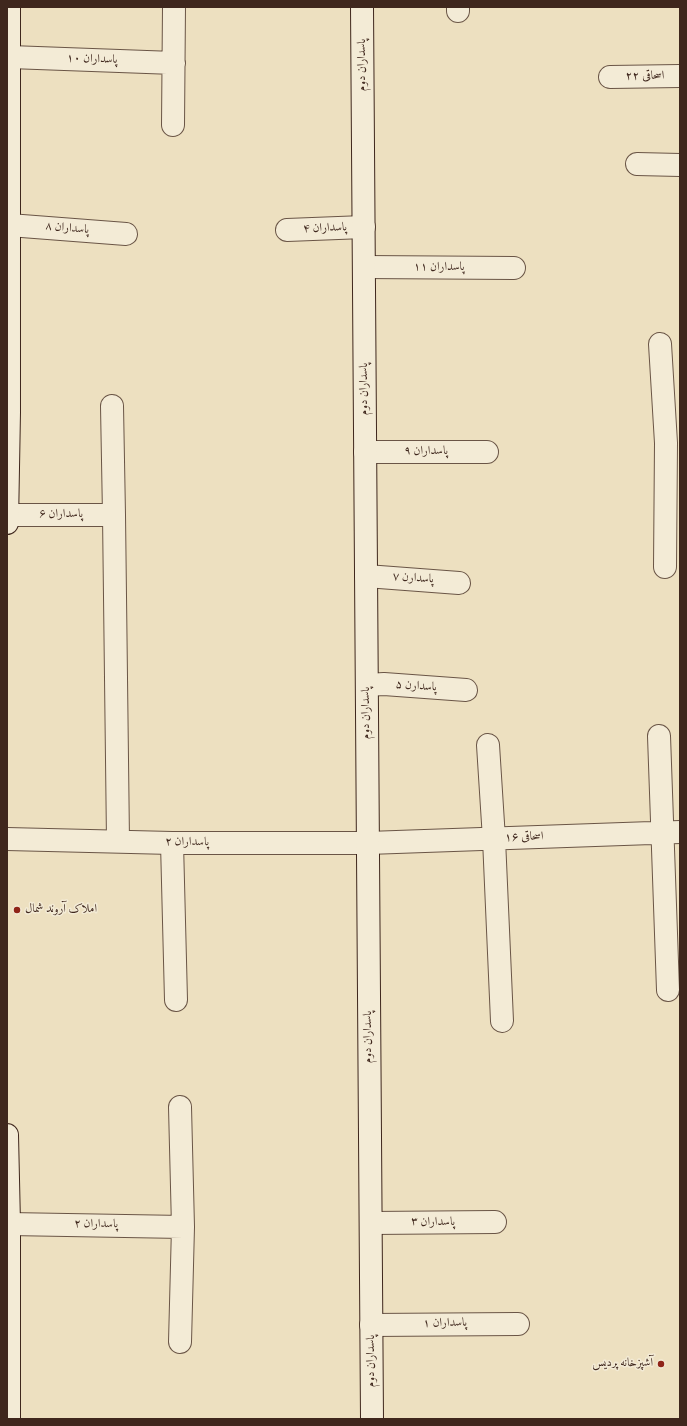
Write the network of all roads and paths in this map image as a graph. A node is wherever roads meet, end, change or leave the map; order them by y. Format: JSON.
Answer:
{"nodes":[{"id":1,"x":10,"y":7,"type":"edge"},
{"id":2,"x":174,"y":7,"type":"edge"},
{"id":3,"x":362,"y":7,"type":"edge"},
{"id":4,"x":10,"y":57,"type":"junction"},
{"id":5,"x":174,"y":63,"type":"junction"},
{"id":6,"x":680,"y":76,"type":"edge"},
{"id":7,"x":610,"y":78,"type":"dead end"},
{"id":8,"x":173,"y":124,"type":"dead end"},
{"id":9,"x":637,"y":164,"type":"dead end"},
{"id":10,"x":680,"y":165,"type":"edge"},
{"id":11,"x":9,"y":225,"type":"junction"},
{"id":12,"x":364,"y":227,"type":"junction"},
{"id":13,"x":287,"y":230,"type":"dead end"},
{"id":14,"x":126,"y":234,"type":"dead end"},
{"id":15,"x":364,"y":267,"type":"junction"},
{"id":16,"x":514,"y":268,"type":"dead end"},
{"id":17,"x":660,"y":344,"type":"dead end"},
{"id":18,"x":112,"y":406,"type":"dead end"},
{"id":19,"x":8,"y":412,"type":"edge"},
{"id":20,"x":673,"y":443,"type":"edge"},
{"id":21,"x":365,"y":452,"type":"junction"},
{"id":22,"x":486,"y":452,"type":"dead end"},
{"id":23,"x":7,"y":515,"type":"edge"},
{"id":24,"x":114,"y":515,"type":"junction"},
{"id":25,"x":7,"y":523,"type":"edge"},
{"id":26,"x":664,"y":567,"type":"dead end"},
{"id":27,"x":366,"y":576,"type":"junction"},
{"id":28,"x":459,"y":583,"type":"dead end"},
{"id":29,"x":367,"y":685,"type":"junction"},
{"id":30,"x":466,"y":690,"type":"dead end"},
{"id":31,"x":659,"y":736,"type":"dead end"},
{"id":32,"x":488,"y":745,"type":"dead end"},
{"id":33,"x":672,"y":832,"type":"edge"},
{"id":34,"x":7,"y":839,"type":"edge"},
{"id":35,"x":494,"y":839,"type":"junction"},
{"id":36,"x":118,"y":841,"type":"junction"},
{"id":37,"x":172,"y":843,"type":"junction"},
{"id":38,"x":368,"y":844,"type":"junction"},
{"id":39,"x":668,"y":990,"type":"dead end"},
{"id":40,"x":176,"y":1000,"type":"dead end"},
{"id":41,"x":502,"y":1021,"type":"dead end"},
{"id":42,"x":180,"y":1107,"type":"dead end"},
{"id":43,"x":7,"y":1134,"type":"edge"},
{"id":44,"x":495,"y":1222,"type":"dead end"},
{"id":45,"x":371,"y":1223,"type":"junction"},
{"id":46,"x":9,"y":1224,"type":"junction"},
{"id":47,"x":183,"y":1226,"type":"junction"},
{"id":48,"x":8,"y":1278,"type":"edge"},
{"id":49,"x":518,"y":1324,"type":"dead end"},
{"id":50,"x":372,"y":1325,"type":"junction"},
{"id":51,"x":180,"y":1342,"type":"dead end"},
{"id":52,"x":9,"y":1419,"type":"edge"},
{"id":53,"x":372,"y":1419,"type":"edge"}],
"edges":[{"from":1,"to":4,"type":"street"},
{"from":2,"to":5,"type":"street"},
{"from":3,"to":12,"type":"street","name":"پاسداران دوم"},
{"from":4,"to":5,"type":"street","name":"پاسداران ۱۰"},
{"from":4,"to":11,"type":"street"},
{"from":5,"to":8,"type":"street"},
{"from":6,"to":7,"type":"street","name":"اسحاقی ۲۲"},
{"from":9,"to":10,"type":"street"},
{"from":11,"to":14,"type":"street","name":"پاسداران ۸"},
{"from":11,"to":19,"type":"street"},
{"from":12,"to":13,"type":"street","name":"پاسداران ۴"},
{"from":12,"to":15,"type":"street","name":"پاسداران دوم"},
{"from":15,"to":16,"type":"street","name":"پاسداران ۱۱"},
{"from":15,"to":21,"type":"street","name":"پاسداران دوم"},
{"from":17,"to":20,"type":"street"},
{"from":18,"to":24,"type":"street"},
{"from":19,"to":23,"type":"street"},
{"from":20,"to":26,"type":"street"},
{"from":21,"to":22,"type":"street","name":"پاسداران ۹"},
{"from":21,"to":27,"type":"street","name":"پاسداران دوم"},
{"from":23,"to":24,"type":"street","name":"پاسداران ۶"},
{"from":23,"to":25,"type":"street"},
{"from":24,"to":36,"type":"street"},
{"from":27,"to":28,"type":"street","name":"پاسدارن ۷"},
{"from":27,"to":29,"type":"street","name":"پاسداران دوم"},
{"from":29,"to":30,"type":"street","name":"پاسدارن ۵"},
{"from":29,"to":38,"type":"street","name":"پاسداران دوم"},
{"from":31,"to":33,"type":"street"},
{"from":32,"to":35,"type":"street"},
{"from":33,"to":35,"type":"street","name":"اسحاقی ۱۶"},
{"from":33,"to":39,"type":"street"},
{"from":34,"to":36,"type":"street","name":"پاسداران ۲"},
{"from":35,"to":38,"type":"street","name":"اسحاقی ۱۶"},
{"from":35,"to":41,"type":"street"},
{"from":36,"to":37,"type":"street","name":"پاسداران ۲"},
{"from":37,"to":38,"type":"street","name":"پاسداران ۲"},
{"from":37,"to":40,"type":"street"},
{"from":38,"to":45,"type":"street","name":"پاسداران دوم"},
{"from":42,"to":47,"type":"street"},
{"from":43,"to":46,"type":"street"},
{"from":44,"to":45,"type":"street","name":"پاسداران ۳"},
{"from":45,"to":50,"type":"street","name":"پاسداران دوم"},
{"from":46,"to":47,"type":"street","name":"پاسداران ۲"},
{"from":46,"to":48,"type":"street"},
{"from":47,"to":51,"type":"street"},
{"from":48,"to":52,"type":"street"},
{"from":49,"to":50,"type":"street","name":"پاسداران ۱"},
{"from":50,"to":53,"type":"street","name":"پاسداران دوم"}]}
